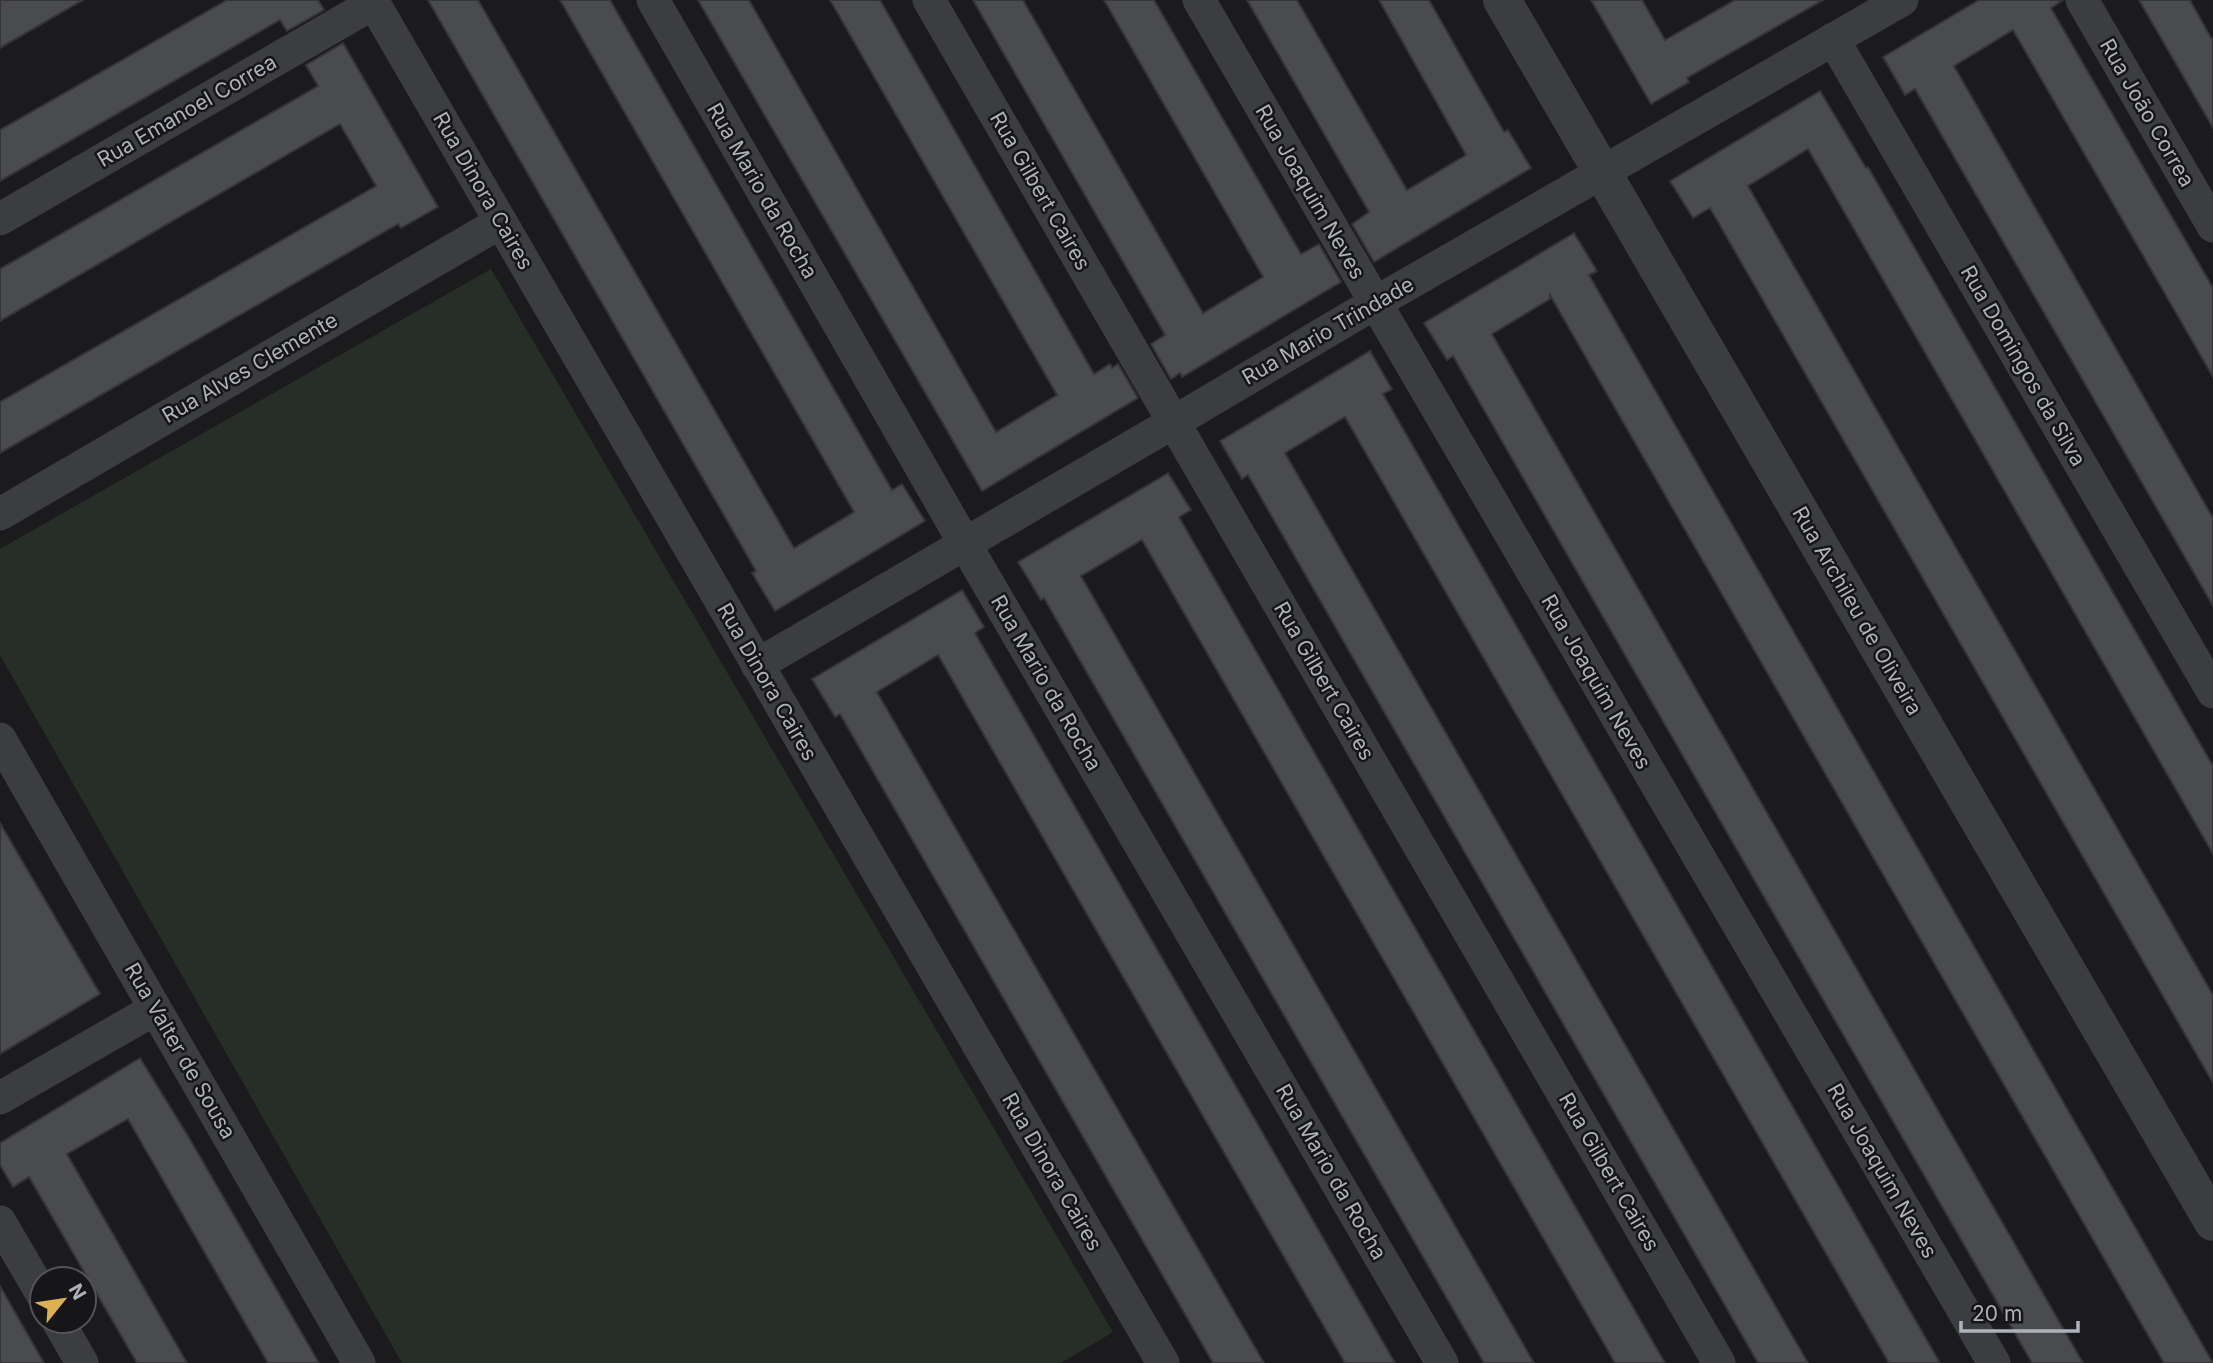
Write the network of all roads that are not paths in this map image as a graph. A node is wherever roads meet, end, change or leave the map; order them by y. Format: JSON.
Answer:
{"nodes":[{"id":1,"x":653,"y":0,"type":"edge"},
{"id":2,"x":929,"y":0,"type":"edge"},
{"id":3,"x":1199,"y":0,"type":"edge"},
{"id":4,"x":1502,"y":0,"type":"edge"},
{"id":5,"x":1902,"y":0,"type":"edge"},
{"id":6,"x":2082,"y":0,"type":"edge"},
{"id":7,"x":373,"y":1,"type":"edge"},
{"id":8,"x":1833,"y":39,"type":"junction"},
{"id":9,"x":1602,"y":173,"type":"junction"},
{"id":10,"x":0,"y":219,"type":"edge"},
{"id":11,"x":501,"y":222,"type":"junction"},
{"id":12,"x":2213,"y":226,"type":"edge"},
{"id":13,"x":1375,"y":303,"type":"junction"},
{"id":14,"x":1174,"y":422,"type":"junction"},
{"id":15,"x":0,"y":514,"type":"edge"},
{"id":16,"x":965,"y":544,"type":"junction"},
{"id":17,"x":757,"y":664,"type":"junction"},
{"id":18,"x":2213,"y":692,"type":"edge"},
{"id":19,"x":0,"y":739,"type":"edge"},
{"id":20,"x":155,"y":1009,"type":"junction"},
{"id":21,"x":0,"y":1098,"type":"edge"},
{"id":22,"x":0,"y":1222,"type":"edge"},
{"id":23,"x":2213,"y":1222,"type":"edge"},
{"id":24,"x":28,"y":1270,"type":"edge"},
{"id":25,"x":66,"y":1335,"type":"edge"},
{"id":26,"x":82,"y":1363,"type":"edge"},
{"id":27,"x":359,"y":1363,"type":"edge"},
{"id":28,"x":1163,"y":1363,"type":"edge"},
{"id":29,"x":1442,"y":1363,"type":"edge"},
{"id":30,"x":1720,"y":1363,"type":"edge"},
{"id":31,"x":1994,"y":1363,"type":"edge"}],
"edges":[{"from":1,"to":16,"type":"street","name":"Rua Mario da Rocha"},
{"from":2,"to":14,"type":"street","name":"Rua Gilbert Caires"},
{"from":3,"to":13,"type":"street","name":"Rua Joaquim Neves"},
{"from":4,"to":9,"type":"street","name":"Rua Archileu de Oliveira"},
{"from":5,"to":8,"type":"street","name":"Rua Mario Trindade"},
{"from":6,"to":12,"type":"street","name":"Rua João Correa"},
{"from":7,"to":10,"type":"street","name":"Rua Emanoel Correa"},
{"from":7,"to":11,"type":"street","name":"Rua Dinora Caires"},
{"from":8,"to":9,"type":"street","name":"Rua Mario Trindade"},
{"from":8,"to":18,"type":"street","name":"Rua Domingos da Silva"},
{"from":9,"to":13,"type":"street","name":"Rua Mario Trindade"},
{"from":9,"to":23,"type":"street","name":"Rua Archileu de Oliveira"},
{"from":11,"to":15,"type":"street","name":"Rua Alves Clemente"},
{"from":11,"to":17,"type":"street","name":"Rua Dinora Caires"},
{"from":13,"to":14,"type":"street","name":"Rua Mario Trindade"},
{"from":13,"to":31,"type":"street","name":"Rua Joaquim Neves"},
{"from":14,"to":16,"type":"street","name":"Rua Mario Trindade"},
{"from":14,"to":30,"type":"street","name":"Rua Gilbert Caires"},
{"from":16,"to":17,"type":"street","name":"Rua Mario Trindade"},
{"from":16,"to":29,"type":"street","name":"Rua Mario da Rocha"},
{"from":17,"to":28,"type":"street","name":"Rua Dinora Caires"},
{"from":19,"to":20,"type":"street","name":"Rua Valter de Sousa"},
{"from":20,"to":21,"type":"street"},
{"from":20,"to":27,"type":"street","name":"Rua Valter de Sousa"},
{"from":22,"to":24,"type":"street"},
{"from":25,"to":26,"type":"street"}]}
